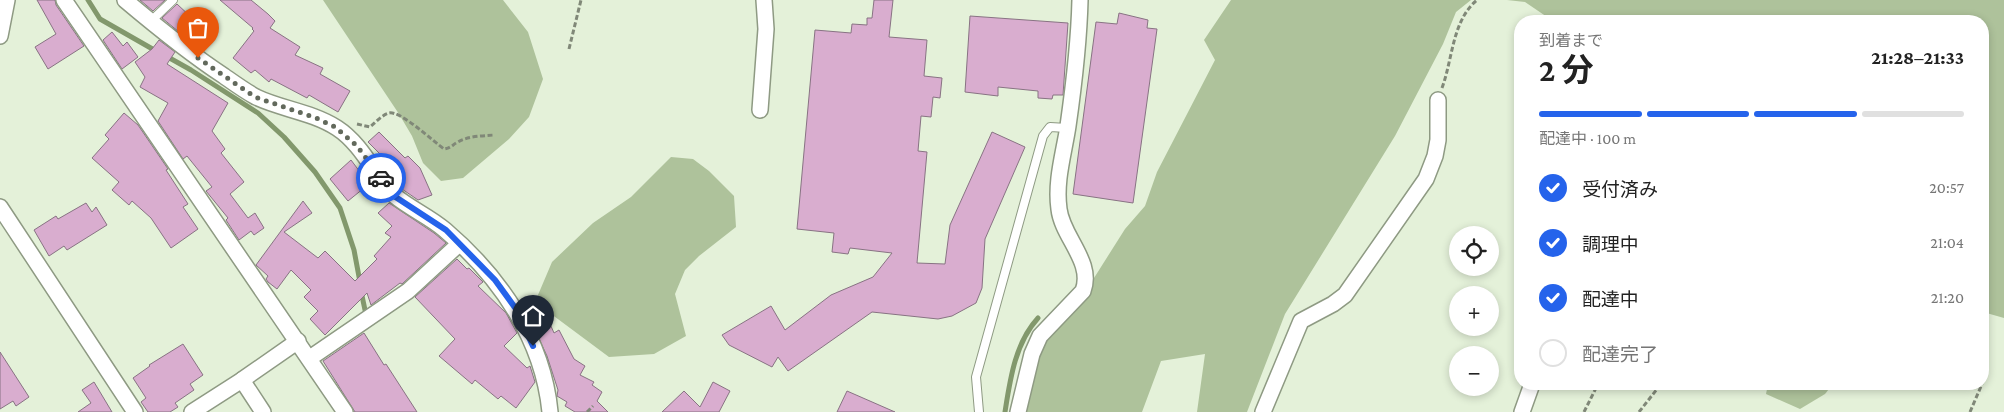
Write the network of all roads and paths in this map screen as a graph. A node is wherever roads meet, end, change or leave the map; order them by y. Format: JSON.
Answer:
{"nodes":[{"id":1,"x":7,"y":0,"type":"edge"},
{"id":2,"x":64,"y":0,"type":"edge"},
{"id":3,"x":125,"y":0,"type":"edge"},
{"id":4,"x":173,"y":0,"type":"edge"},
{"id":5,"x":581,"y":0,"type":"edge"},
{"id":6,"x":764,"y":0,"type":"edge"},
{"id":7,"x":1080,"y":0,"type":"edge"},
{"id":8,"x":1477,"y":0,"type":"edge"},
{"id":9,"x":150,"y":22,"type":"junction"},
{"id":10,"x":0,"y":36,"type":"edge"},
{"id":11,"x":569,"y":48,"type":"dead end"},
{"id":12,"x":1438,"y":100,"type":"joint"},
{"id":13,"x":760,"y":110,"type":"dead end"},
{"id":14,"x":335,"y":127,"type":"junction"},
{"id":15,"x":1067,"y":128,"type":"junction"},
{"id":16,"x":494,"y":135,"type":"dead end"},
{"id":17,"x":0,"y":207,"type":"edge"},
{"id":18,"x":459,"y":244,"type":"junction"},
{"id":19,"x":298,"y":341,"type":"junction"},
{"id":20,"x":310,"y":358,"type":"junction"},
{"id":21,"x":242,"y":380,"type":"junction"},
{"id":22,"x":1530,"y":390,"type":"edge"},
{"id":23,"x":1595,"y":390,"type":"edge"},
{"id":24,"x":1656,"y":390,"type":"edge"},
{"id":25,"x":1979,"y":390,"type":"edge"},
{"id":26,"x":592,"y":406,"type":"dead end"},
{"id":27,"x":135,"y":412,"type":"edge"},
{"id":28,"x":192,"y":412,"type":"edge"},
{"id":29,"x":263,"y":412,"type":"edge"},
{"id":30,"x":345,"y":412,"type":"edge"},
{"id":31,"x":550,"y":412,"type":"edge"},
{"id":32,"x":587,"y":412,"type":"edge"},
{"id":33,"x":979,"y":412,"type":"edge"},
{"id":34,"x":1018,"y":412,"type":"edge"},
{"id":35,"x":1263,"y":412,"type":"edge"},
{"id":36,"x":1522,"y":412,"type":"edge"},
{"id":37,"x":1584,"y":412,"type":"edge"},
{"id":38,"x":1639,"y":412,"type":"edge"},
{"id":39,"x":1970,"y":412,"type":"edge"}],
"edges":[{"from":1,"to":10,"type":"street"},
{"from":2,"to":19,"type":"street"},
{"from":3,"to":9,"type":"street"},
{"from":4,"to":9,"type":"lane"},
{"from":5,"to":11,"type":"path"},
{"from":6,"to":13,"type":"street"},
{"from":7,"to":15,"type":"street"},
{"from":8,"to":12,"type":"path"},
{"from":9,"to":14,"type":"street"},
{"from":12,"to":35,"type":"street"},
{"from":14,"to":16,"type":"path"},
{"from":14,"to":18,"type":"street"},
{"from":15,"to":33,"type":"lane"},
{"from":15,"to":34,"type":"street"},
{"from":17,"to":27,"type":"street"},
{"from":18,"to":20,"type":"street"},
{"from":18,"to":31,"type":"street"},
{"from":19,"to":20,"type":"street"},
{"from":19,"to":21,"type":"street"},
{"from":20,"to":30,"type":"street"},
{"from":21,"to":28,"type":"street"},
{"from":21,"to":29,"type":"street"},
{"from":22,"to":36,"type":"street"},
{"from":23,"to":37,"type":"path"},
{"from":24,"to":38,"type":"path"},
{"from":25,"to":39,"type":"path"},
{"from":26,"to":32,"type":"path"}]}
